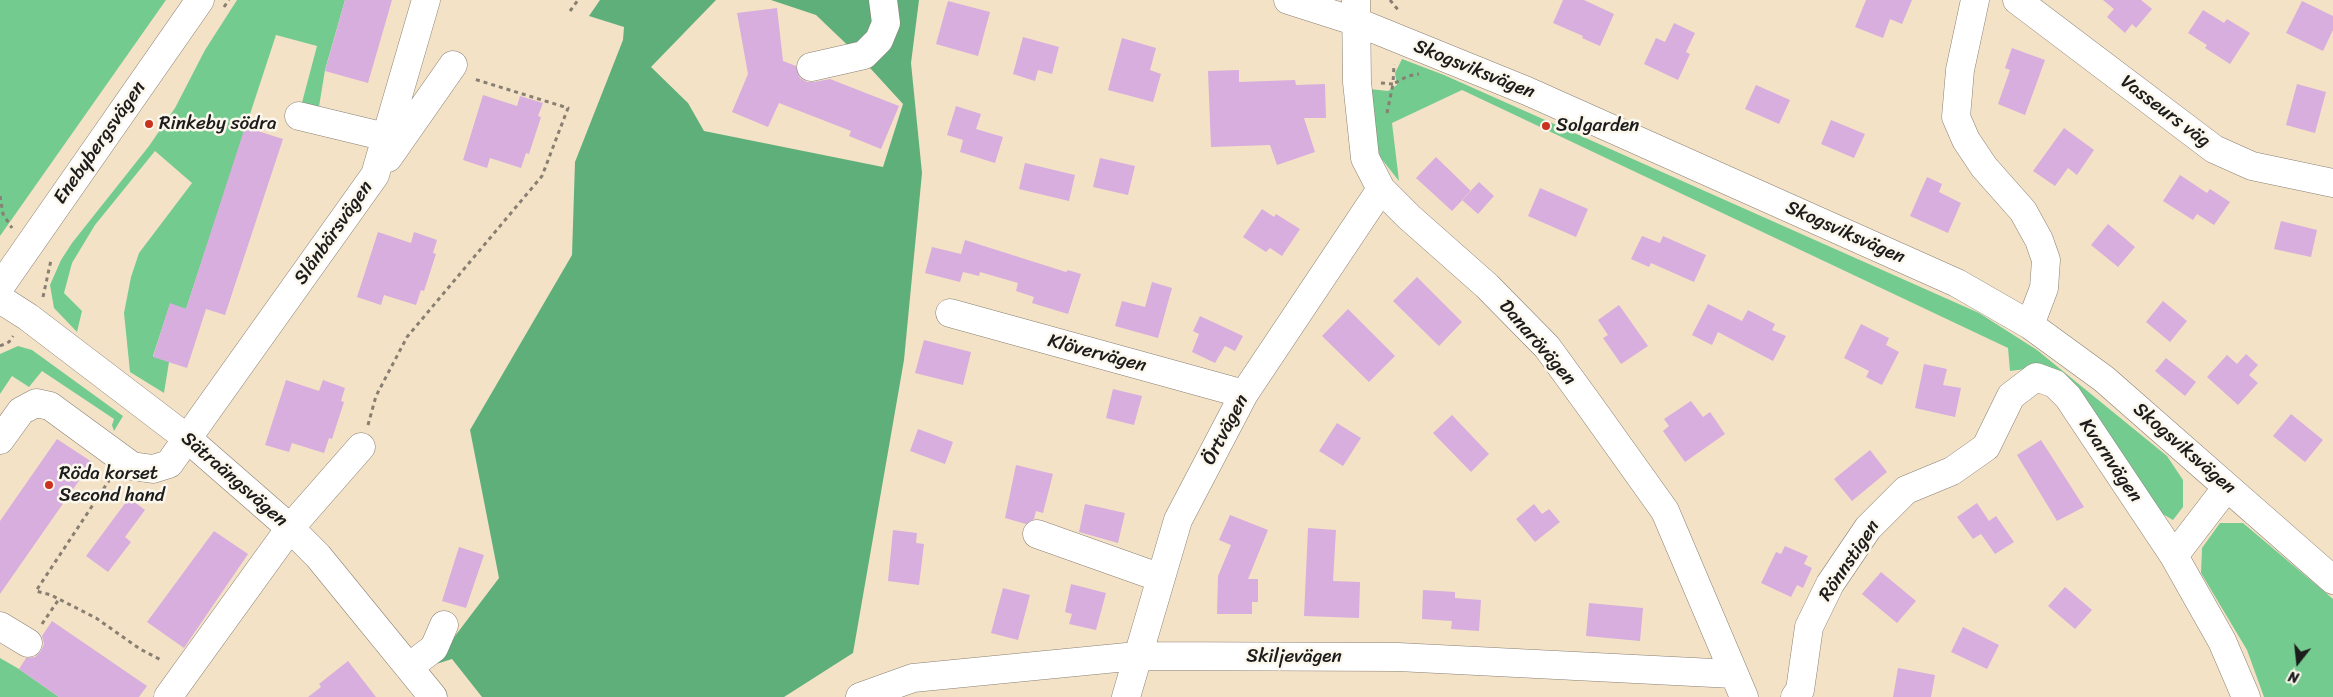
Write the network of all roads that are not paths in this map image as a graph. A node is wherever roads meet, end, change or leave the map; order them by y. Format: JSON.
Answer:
{"nodes":[{"id":1,"x":426,"y":0,"type":"edge"},
{"id":2,"x":883,"y":0,"type":"edge"},
{"id":3,"x":1288,"y":0,"type":"edge"},
{"id":4,"x":1975,"y":0,"type":"edge"},
{"id":5,"x":2017,"y":0,"type":"edge"},
{"id":6,"x":212,"y":4,"type":"edge"},
{"id":7,"x":1356,"y":11,"type":"edge"},
{"id":8,"x":811,"y":67,"type":"dead end"},
{"id":9,"x":451,"y":68,"type":"road end"},
{"id":10,"x":299,"y":116,"type":"dead end"},
{"id":11,"x":386,"y":137,"type":"junction"},
{"id":12,"x":375,"y":175,"type":"junction"},
{"id":13,"x":2333,"y":183,"type":"edge"},
{"id":14,"x":1381,"y":189,"type":"junction"},
{"id":15,"x":0,"y":287,"type":"edge"},
{"id":16,"x":0,"y":299,"type":"edge"},
{"id":17,"x":950,"y":313,"type":"dead end"},
{"id":18,"x":2030,"y":325,"type":"junction"},
{"id":19,"x":2036,"y":377,"type":"joint"},
{"id":20,"x":1244,"y":394,"type":"junction"},
{"id":21,"x":188,"y":439,"type":"junction"},
{"id":22,"x":0,"y":440,"type":"edge"},
{"id":23,"x":361,"y":447,"type":"road end"},
{"id":24,"x":2227,"y":487,"type":"junction"},
{"id":25,"x":290,"y":528,"type":"junction"},
{"id":26,"x":1037,"y":534,"type":"dead end"},
{"id":27,"x":2174,"y":556,"type":"junction"},
{"id":28,"x":1161,"y":578,"type":"junction"},
{"id":29,"x":2333,"y":580,"type":"edge"},
{"id":30,"x":444,"y":625,"type":"dead end"},
{"id":31,"x":0,"y":626,"type":"edge"},
{"id":32,"x":28,"y":643,"type":"road end"},
{"id":33,"x":1137,"y":656,"type":"junction"},
{"id":34,"x":410,"y":667,"type":"junction"},
{"id":35,"x":1738,"y":686,"type":"edge"},
{"id":36,"x":168,"y":697,"type":"edge"},
{"id":37,"x":433,"y":697,"type":"edge"},
{"id":38,"x":860,"y":697,"type":"edge"},
{"id":39,"x":1126,"y":697,"type":"edge"},
{"id":40,"x":1795,"y":697,"type":"edge"},
{"id":41,"x":2246,"y":697,"type":"edge"}],
"edges":[{"from":1,"to":11,"type":"street","name":"Slånbärsvägen"},
{"from":2,"to":8,"type":"street"},
{"from":3,"to":7,"type":"street","name":"Skogsviksvägen"},
{"from":4,"to":18,"type":"street"},
{"from":5,"to":13,"type":"street","name":"Vasseurs väg"},
{"from":6,"to":15,"type":"street","name":"Enebybergsvägen"},
{"from":7,"to":14,"type":"street","name":"Danarövägen"},
{"from":7,"to":18,"type":"street","name":"Skogsviksvägen"},
{"from":9,"to":12,"type":"street"},
{"from":10,"to":11,"type":"street"},
{"from":11,"to":12,"type":"street","name":"Slånbärsvägen"},
{"from":12,"to":21,"type":"street","name":"Slånbärsvägen"},
{"from":14,"to":20,"type":"street","name":"Örtvägen"},
{"from":14,"to":35,"type":"street","name":"Danarövägen"},
{"from":16,"to":21,"type":"street","name":"Sätraängsvägen"},
{"from":17,"to":20,"type":"street","name":"Klövervägen"},
{"from":18,"to":24,"type":"street","name":"Skogsviksvägen"},
{"from":19,"to":27,"type":"street","name":"Kvarnvägen"},
{"from":19,"to":40,"type":"street","name":"Rönnstigen"},
{"from":20,"to":28,"type":"street","name":"Örtvägen"},
{"from":21,"to":22,"type":"street","name":"Slånbärsvägen"},
{"from":21,"to":25,"type":"street","name":"Sätraängsvägen"},
{"from":23,"to":25,"type":"street"},
{"from":24,"to":27,"type":"street"},
{"from":24,"to":29,"type":"street","name":"Skogsviksvägen"},
{"from":25,"to":34,"type":"street","name":"Sätraängsvägen"},
{"from":25,"to":36,"type":"street"},
{"from":26,"to":28,"type":"street"},
{"from":27,"to":41,"type":"street","name":"Kvarnvägen"},
{"from":28,"to":33,"type":"street","name":"Örtvägen"},
{"from":30,"to":34,"type":"street"},
{"from":31,"to":32,"type":"street"},
{"from":33,"to":35,"type":"street","name":"Skiljevägen"},
{"from":33,"to":38,"type":"street","name":"Skiljevägen"},
{"from":33,"to":39,"type":"street","name":"Örtvägen"},
{"from":34,"to":37,"type":"street","name":"Sätraängsvägen"}]}
